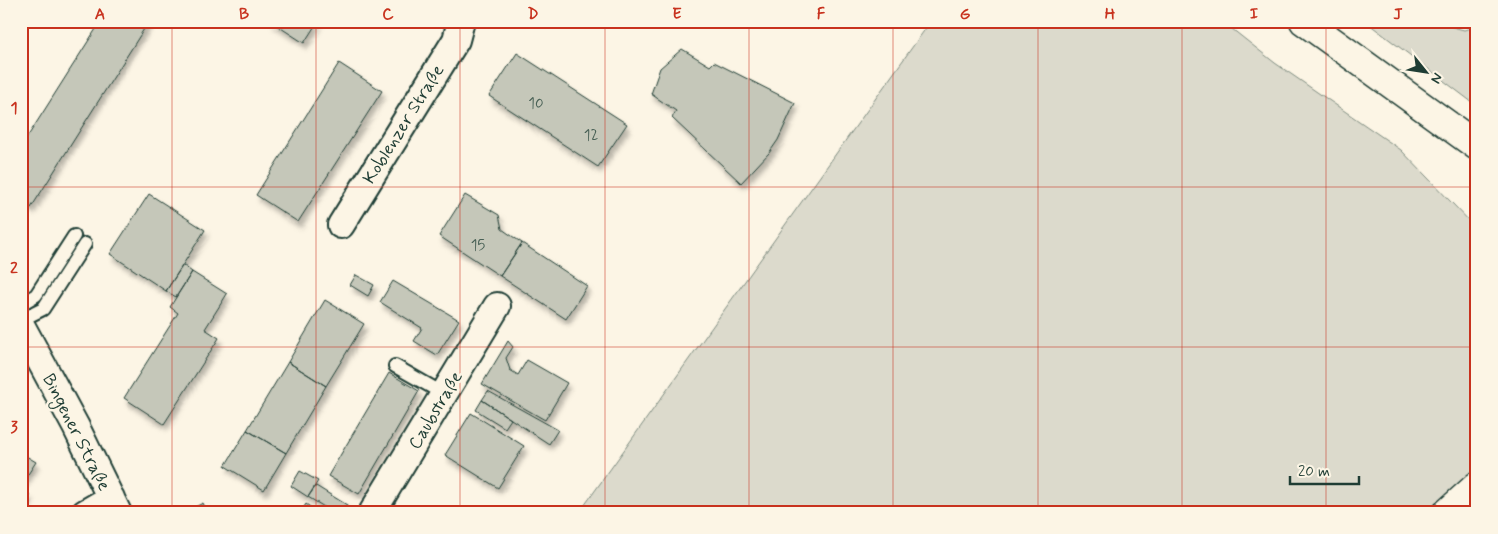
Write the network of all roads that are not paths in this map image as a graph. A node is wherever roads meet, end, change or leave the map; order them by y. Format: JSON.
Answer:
{"nodes":[{"id":1,"x":461,"y":21,"type":"edge"},
{"id":2,"x":1304,"y":21,"type":"edge"},
{"id":3,"x":1429,"y":113,"type":"junction"},
{"id":4,"x":1477,"y":146,"type":"edge"},
{"id":5,"x":1477,"y":166,"type":"edge"},
{"id":6,"x":341,"y":224,"type":"dead end"},
{"id":7,"x":74,"y":236,"type":"dead end"},
{"id":8,"x":85,"y":244,"type":"dead end"},
{"id":9,"x":21,"y":304,"type":"edge"},
{"id":10,"x":498,"y":306,"type":"dead end"},
{"id":11,"x":21,"y":320,"type":"edge"},
{"id":12,"x":21,"y":325,"type":"edge"},
{"id":13,"x":396,"y":366,"type":"dead end"},
{"id":14,"x":444,"y":394,"type":"junction"},
{"id":15,"x":1477,"y":486,"type":"edge"},
{"id":16,"x":114,"y":505,"type":"edge"},
{"id":17,"x":85,"y":513,"type":"edge"},
{"id":18,"x":372,"y":513,"type":"edge"},
{"id":19,"x":1447,"y":513,"type":"edge"}],
"edges":[{"from":1,"to":6,"type":"street","name":"Koblenzer Straße"},
{"from":2,"to":3,"type":"street"},
{"from":3,"to":4,"type":"street"},
{"from":3,"to":5,"type":"street"},
{"from":7,"to":9,"type":"lane"},
{"from":8,"to":11,"type":"lane"},
{"from":10,"to":14,"type":"street","name":"Caubstraße"},
{"from":12,"to":16,"type":"street","name":"Bingener Straße"},
{"from":13,"to":14,"type":"lane"},
{"from":14,"to":18,"type":"street","name":"Caubstraße"},
{"from":15,"to":19,"type":"street"},
{"from":16,"to":17,"type":"street"}]}
